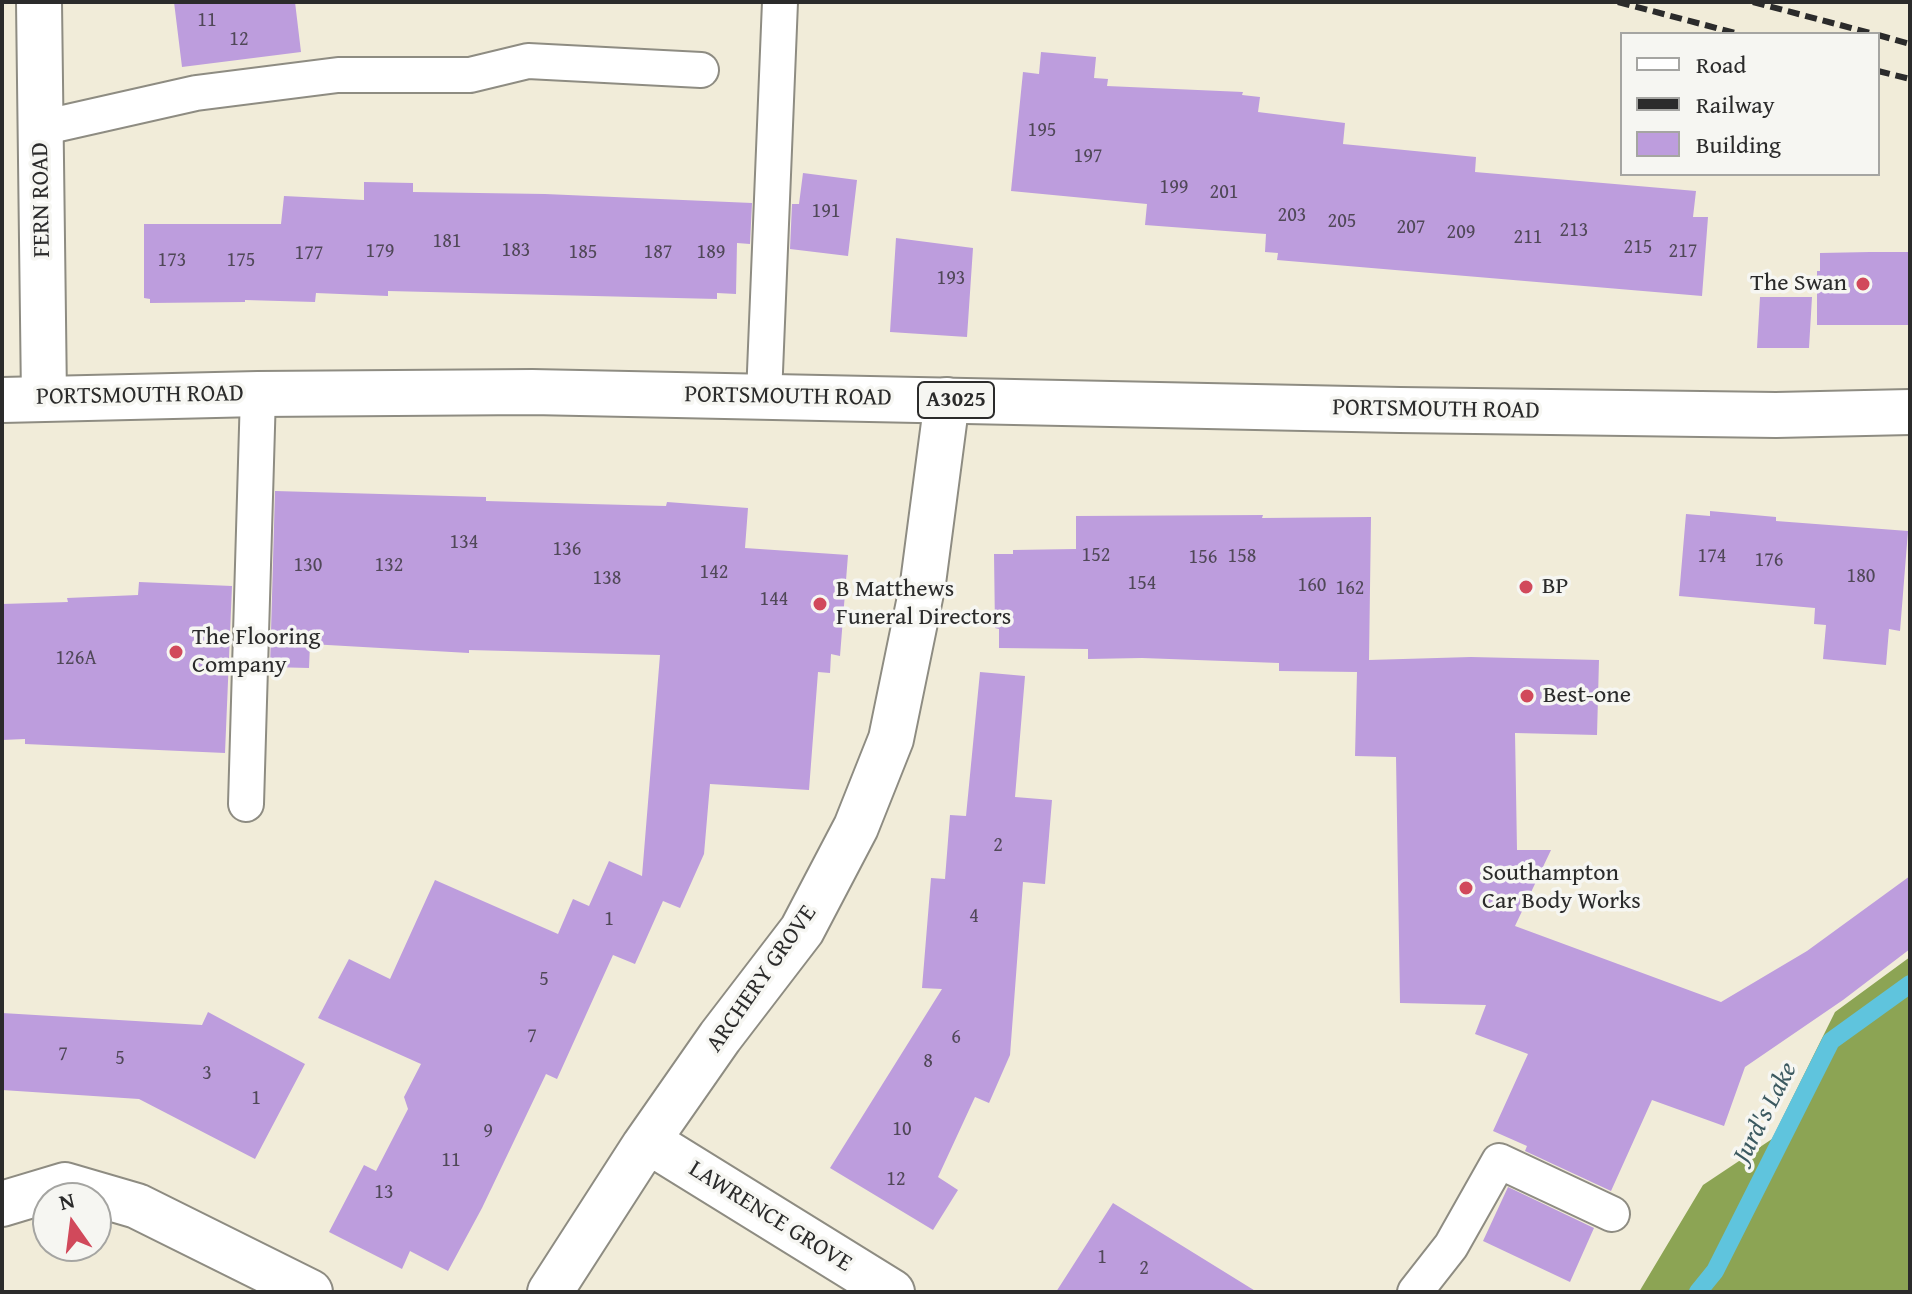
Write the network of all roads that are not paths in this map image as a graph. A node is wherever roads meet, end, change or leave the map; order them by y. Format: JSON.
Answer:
{"nodes":[{"id":1,"x":39,"y":2,"type":"edge"},
{"id":2,"x":780,"y":2,"type":"edge"},
{"id":3,"x":701,"y":70,"type":"dead end"},
{"id":4,"x":41,"y":128,"type":"junction"},
{"id":5,"x":258,"y":394,"type":"junction"},
{"id":6,"x":764,"y":396,"type":"junction"},
{"id":7,"x":23,"y":399,"type":"edge"},
{"id":8,"x":947,"y":400,"type":"junction"},
{"id":9,"x":1910,"y":412,"type":"edge"},
{"id":10,"x":246,"y":804,"type":"dead end"},
{"id":11,"x":648,"y":1141,"type":"junction"},
{"id":12,"x":2,"y":1204,"type":"edge"},
{"id":13,"x":1612,"y":1214,"type":"dead end"},
{"id":14,"x":310,"y":1292,"type":"edge"},
{"id":15,"x":550,"y":1292,"type":"edge"},
{"id":16,"x":892,"y":1292,"type":"edge"},
{"id":17,"x":1415,"y":1292,"type":"edge"}],
"edges":[{"from":1,"to":4,"type":"street","name":"FERN ROAD"},
{"from":2,"to":6,"type":"lane"},
{"from":3,"to":4,"type":"lane"},
{"from":4,"to":7,"type":"street","name":"FERN ROAD"},
{"from":5,"to":6,"type":"street","name":"PORTSMOUTH ROAD","number":"A3025"},
{"from":5,"to":7,"type":"street","name":"PORTSMOUTH ROAD","number":"A3025"},
{"from":5,"to":10,"type":"lane"},
{"from":6,"to":8,"type":"street","name":"PORTSMOUTH ROAD","number":"A3025"},
{"from":8,"to":9,"type":"street","name":"PORTSMOUTH ROAD","number":"A3025"},
{"from":8,"to":11,"type":"street","name":"ARCHERY GROVE"},
{"from":11,"to":15,"type":"street","name":"ARCHERY GROVE"},
{"from":11,"to":16,"type":"street","name":"LAWRENCE GROVE"},
{"from":12,"to":14,"type":"street"},
{"from":13,"to":17,"type":"lane"}]}
